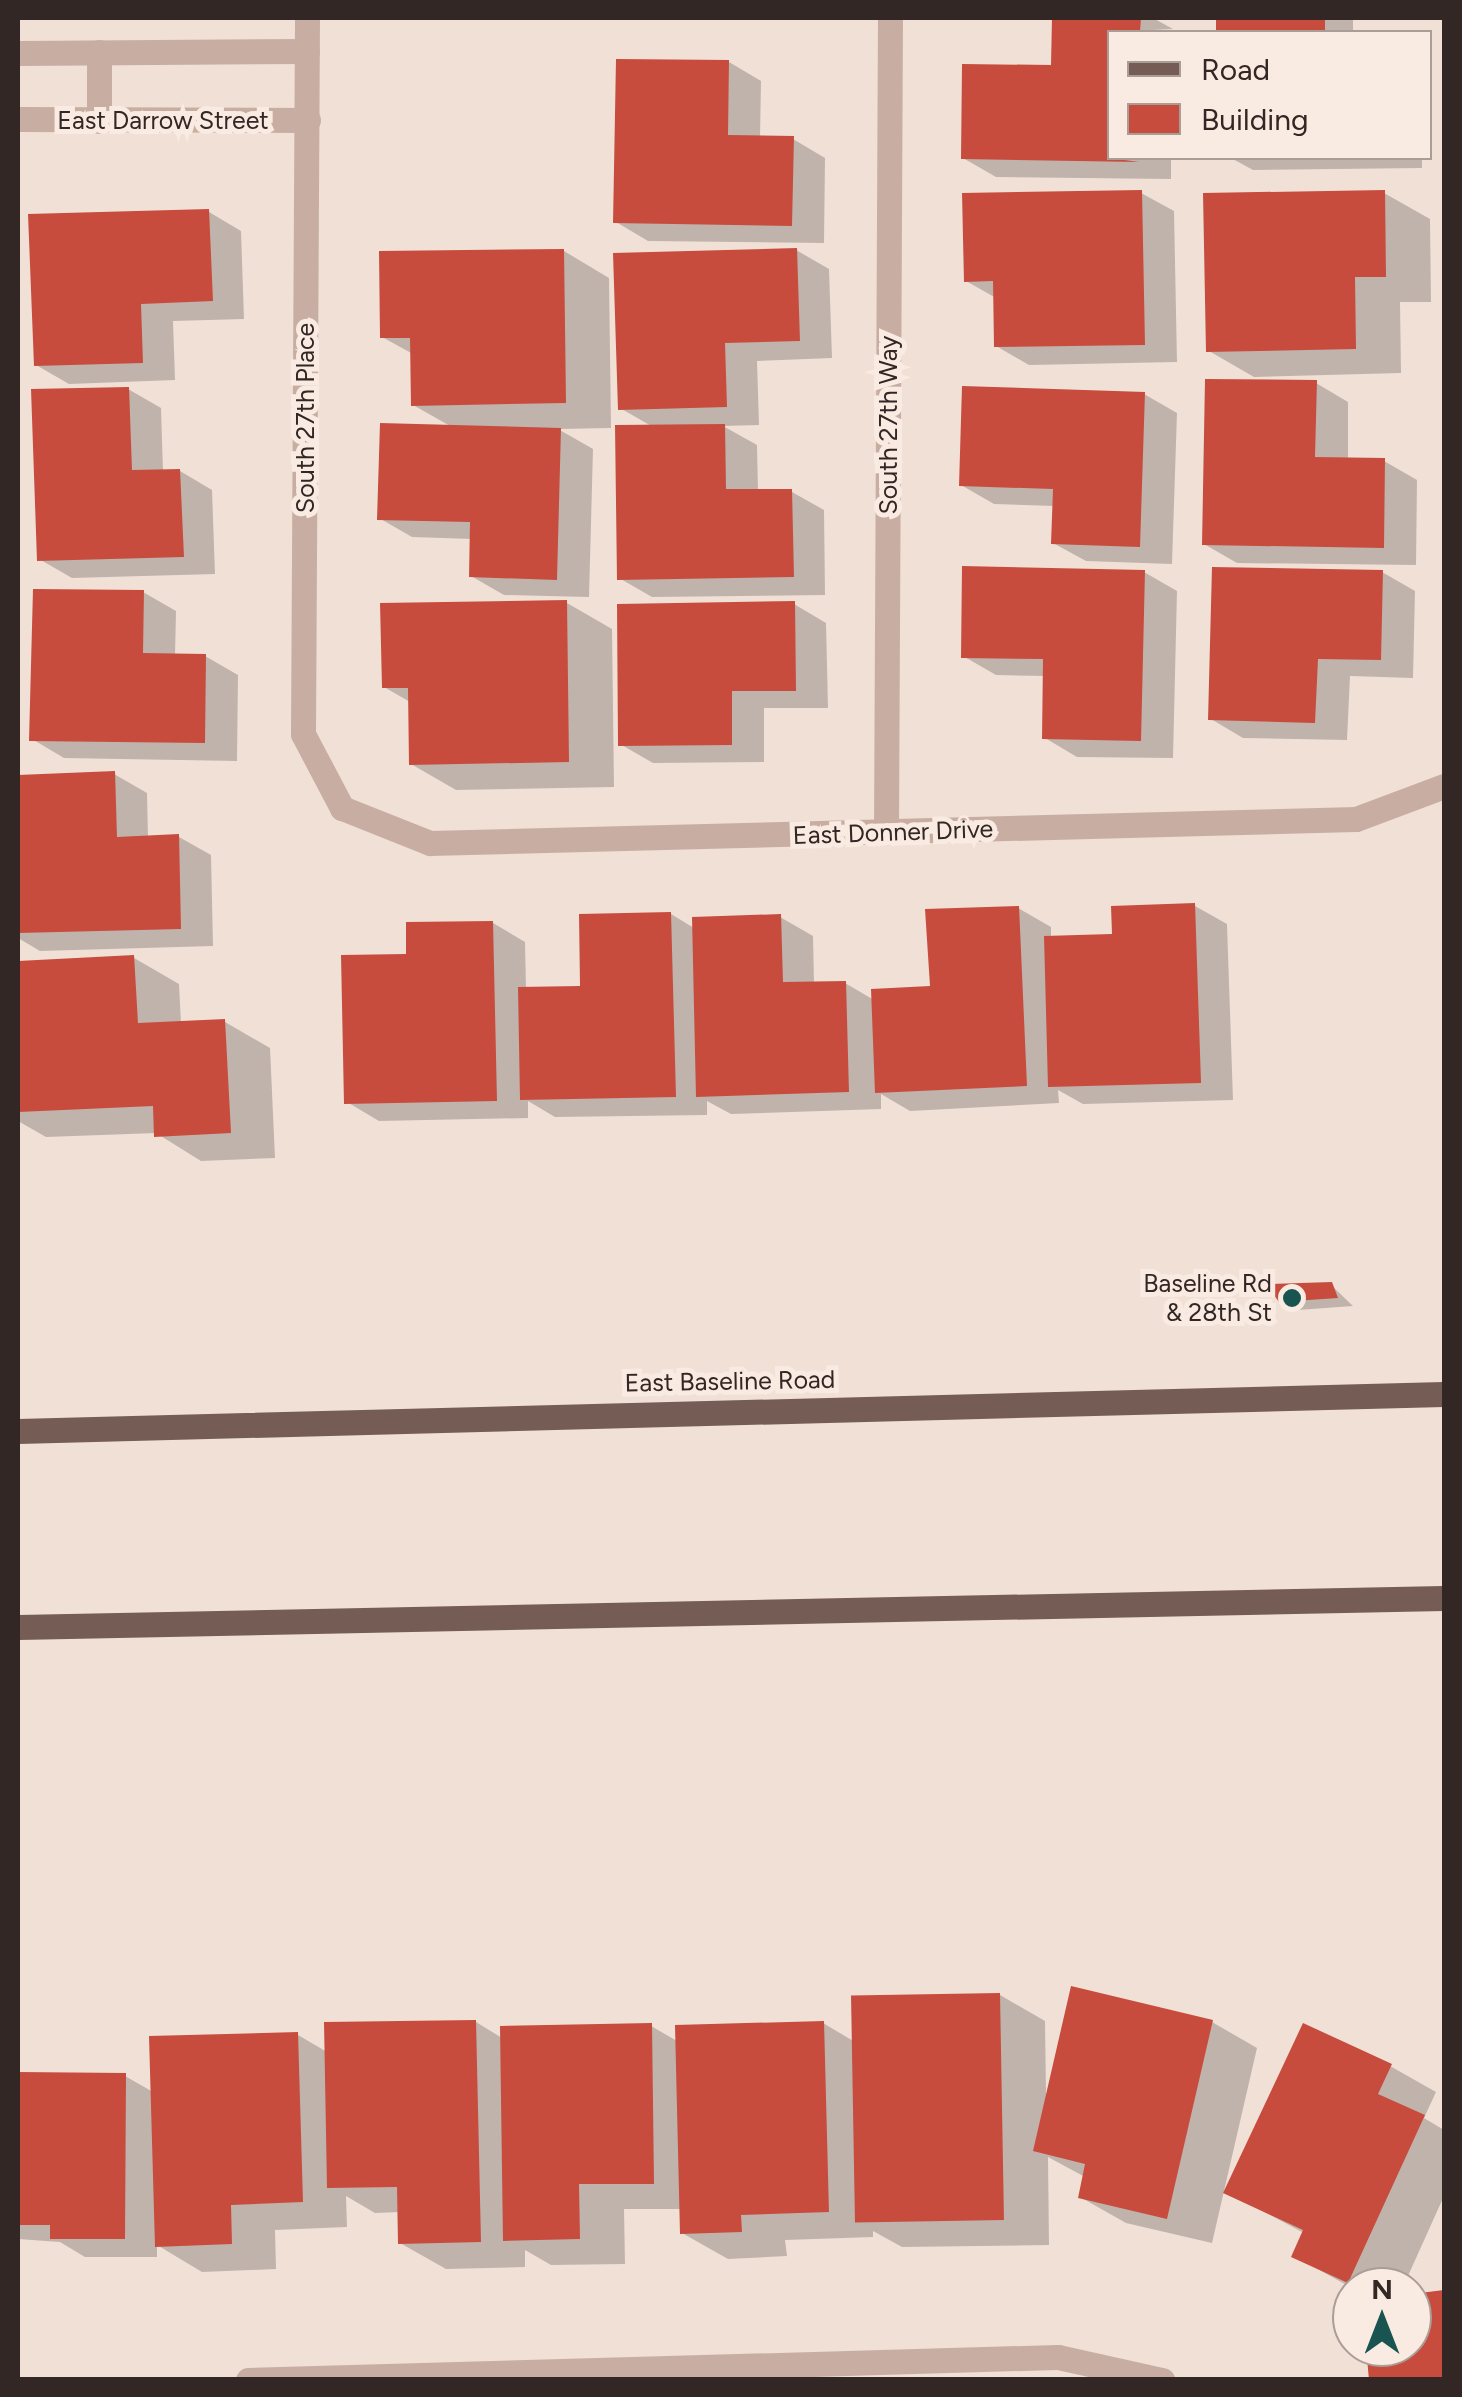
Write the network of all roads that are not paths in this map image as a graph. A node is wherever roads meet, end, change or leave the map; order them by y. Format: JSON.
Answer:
{"nodes":[{"id":1,"x":307,"y":18,"type":"edge"},
{"id":2,"x":890,"y":18,"type":"edge"},
{"id":3,"x":307,"y":51,"type":"junction"},
{"id":4,"x":99,"y":52,"type":"junction"},
{"id":5,"x":18,"y":53,"type":"edge"},
{"id":6,"x":18,"y":120,"type":"edge"},
{"id":7,"x":308,"y":120,"type":"junction"},
{"id":8,"x":99,"y":121,"type":"junction"},
{"id":9,"x":1444,"y":786,"type":"edge"},
{"id":10,"x":342,"y":808,"type":"joint"},
{"id":11,"x":886,"y":833,"type":"junction"},
{"id":12,"x":1444,"y":1394,"type":"edge"},
{"id":13,"x":18,"y":1431,"type":"edge"},
{"id":14,"x":1444,"y":1598,"type":"edge"},
{"id":15,"x":18,"y":1627,"type":"edge"},
{"id":16,"x":248,"y":2380,"type":"edge"},
{"id":17,"x":1162,"y":2380,"type":"edge"}],
"edges":[{"from":1,"to":3,"type":"street","name":"South 27th Place"},
{"from":2,"to":11,"type":"street","name":"South 27th Way"},
{"from":3,"to":4,"type":"street"},
{"from":3,"to":7,"type":"street","name":"South 27th Place"},
{"from":4,"to":5,"type":"street"},
{"from":4,"to":8,"type":"street"},
{"from":6,"to":8,"type":"street","name":"East Darrow Street"},
{"from":7,"to":8,"type":"street","name":"East Darrow Street"},
{"from":7,"to":10,"type":"street","name":"South 27th Place"},
{"from":9,"to":11,"type":"street","name":"East Donner Drive"},
{"from":10,"to":11,"type":"street","name":"East Donner Drive"},
{"from":12,"to":13,"type":"main road","name":"East Baseline Road"},
{"from":14,"to":15,"type":"main road"},
{"from":16,"to":17,"type":"street"}]}
